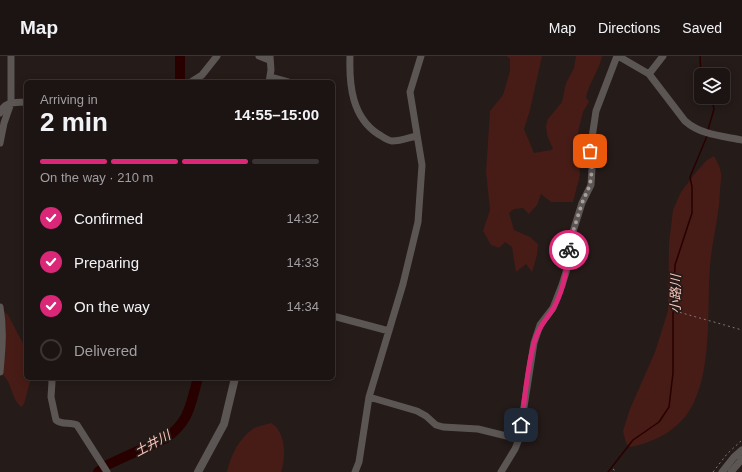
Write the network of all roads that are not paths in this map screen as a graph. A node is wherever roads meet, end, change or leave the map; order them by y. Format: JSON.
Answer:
{"nodes":[{"id":1,"x":11,"y":56,"type":"edge"},
{"id":2,"x":217,"y":56,"type":"edge"},
{"id":3,"x":259,"y":56,"type":"edge"},
{"id":4,"x":350,"y":56,"type":"edge"},
{"id":5,"x":421,"y":56,"type":"edge"},
{"id":6,"x":617,"y":56,"type":"edge"},
{"id":7,"x":663,"y":56,"type":"edge"},
{"id":8,"x":270,"y":58,"type":"edge"},
{"id":9,"x":649,"y":74,"type":"junction"},
{"id":10,"x":270,"y":79,"type":"edge"},
{"id":11,"x":194,"y":80,"type":"edge"},
{"id":12,"x":24,"y":102,"type":"edge"},
{"id":13,"x":11,"y":103,"type":"junction"},
{"id":14,"x":0,"y":113,"type":"edge"},
{"id":15,"x":416,"y":136,"type":"junction"},
{"id":16,"x":741,"y":138,"type":"edge"},
{"id":17,"x":0,"y":143,"type":"edge"},
{"id":18,"x":0,"y":307,"type":"edge"},
{"id":19,"x":335,"y":317,"type":"edge"},
{"id":20,"x":389,"y":331,"type":"junction"},
{"id":21,"x":0,"y":372,"type":"edge"},
{"id":22,"x":52,"y":380,"type":"edge"},
{"id":23,"x":235,"y":380,"type":"edge"},
{"id":24,"x":369,"y":396,"type":"junction"},
{"id":25,"x":519,"y":439,"type":"junction"},
{"id":26,"x":742,"y":450,"type":"edge"},
{"id":27,"x":742,"y":459,"type":"edge"},
{"id":28,"x":106,"y":469,"type":"edge"},
{"id":29,"x":198,"y":472,"type":"edge"},
{"id":30,"x":355,"y":472,"type":"edge"},
{"id":31,"x":500,"y":472,"type":"edge"},
{"id":32,"x":722,"y":472,"type":"edge"},
{"id":33,"x":731,"y":472,"type":"edge"}],
"edges":[{"from":1,"to":13,"type":"street"},
{"from":2,"to":11,"type":"street"},
{"from":3,"to":8,"type":"street"},
{"from":4,"to":15,"type":"street"},
{"from":5,"to":15,"type":"street"},
{"from":6,"to":9,"type":"street"},
{"from":6,"to":25,"type":"street"},
{"from":7,"to":9,"type":"street"},
{"from":8,"to":10,"type":"street"},
{"from":9,"to":16,"type":"street"},
{"from":12,"to":13,"type":"street"},
{"from":13,"to":14,"type":"street"},
{"from":13,"to":17,"type":"street"},
{"from":15,"to":20,"type":"street"},
{"from":18,"to":21,"type":"street"},
{"from":19,"to":20,"type":"street"},
{"from":20,"to":24,"type":"street"},
{"from":22,"to":28,"type":"street"},
{"from":23,"to":29,"type":"street"},
{"from":24,"to":25,"type":"street"},
{"from":24,"to":30,"type":"street"},
{"from":25,"to":31,"type":"street"},
{"from":26,"to":32,"type":"street"},
{"from":27,"to":33,"type":"street"}]}
